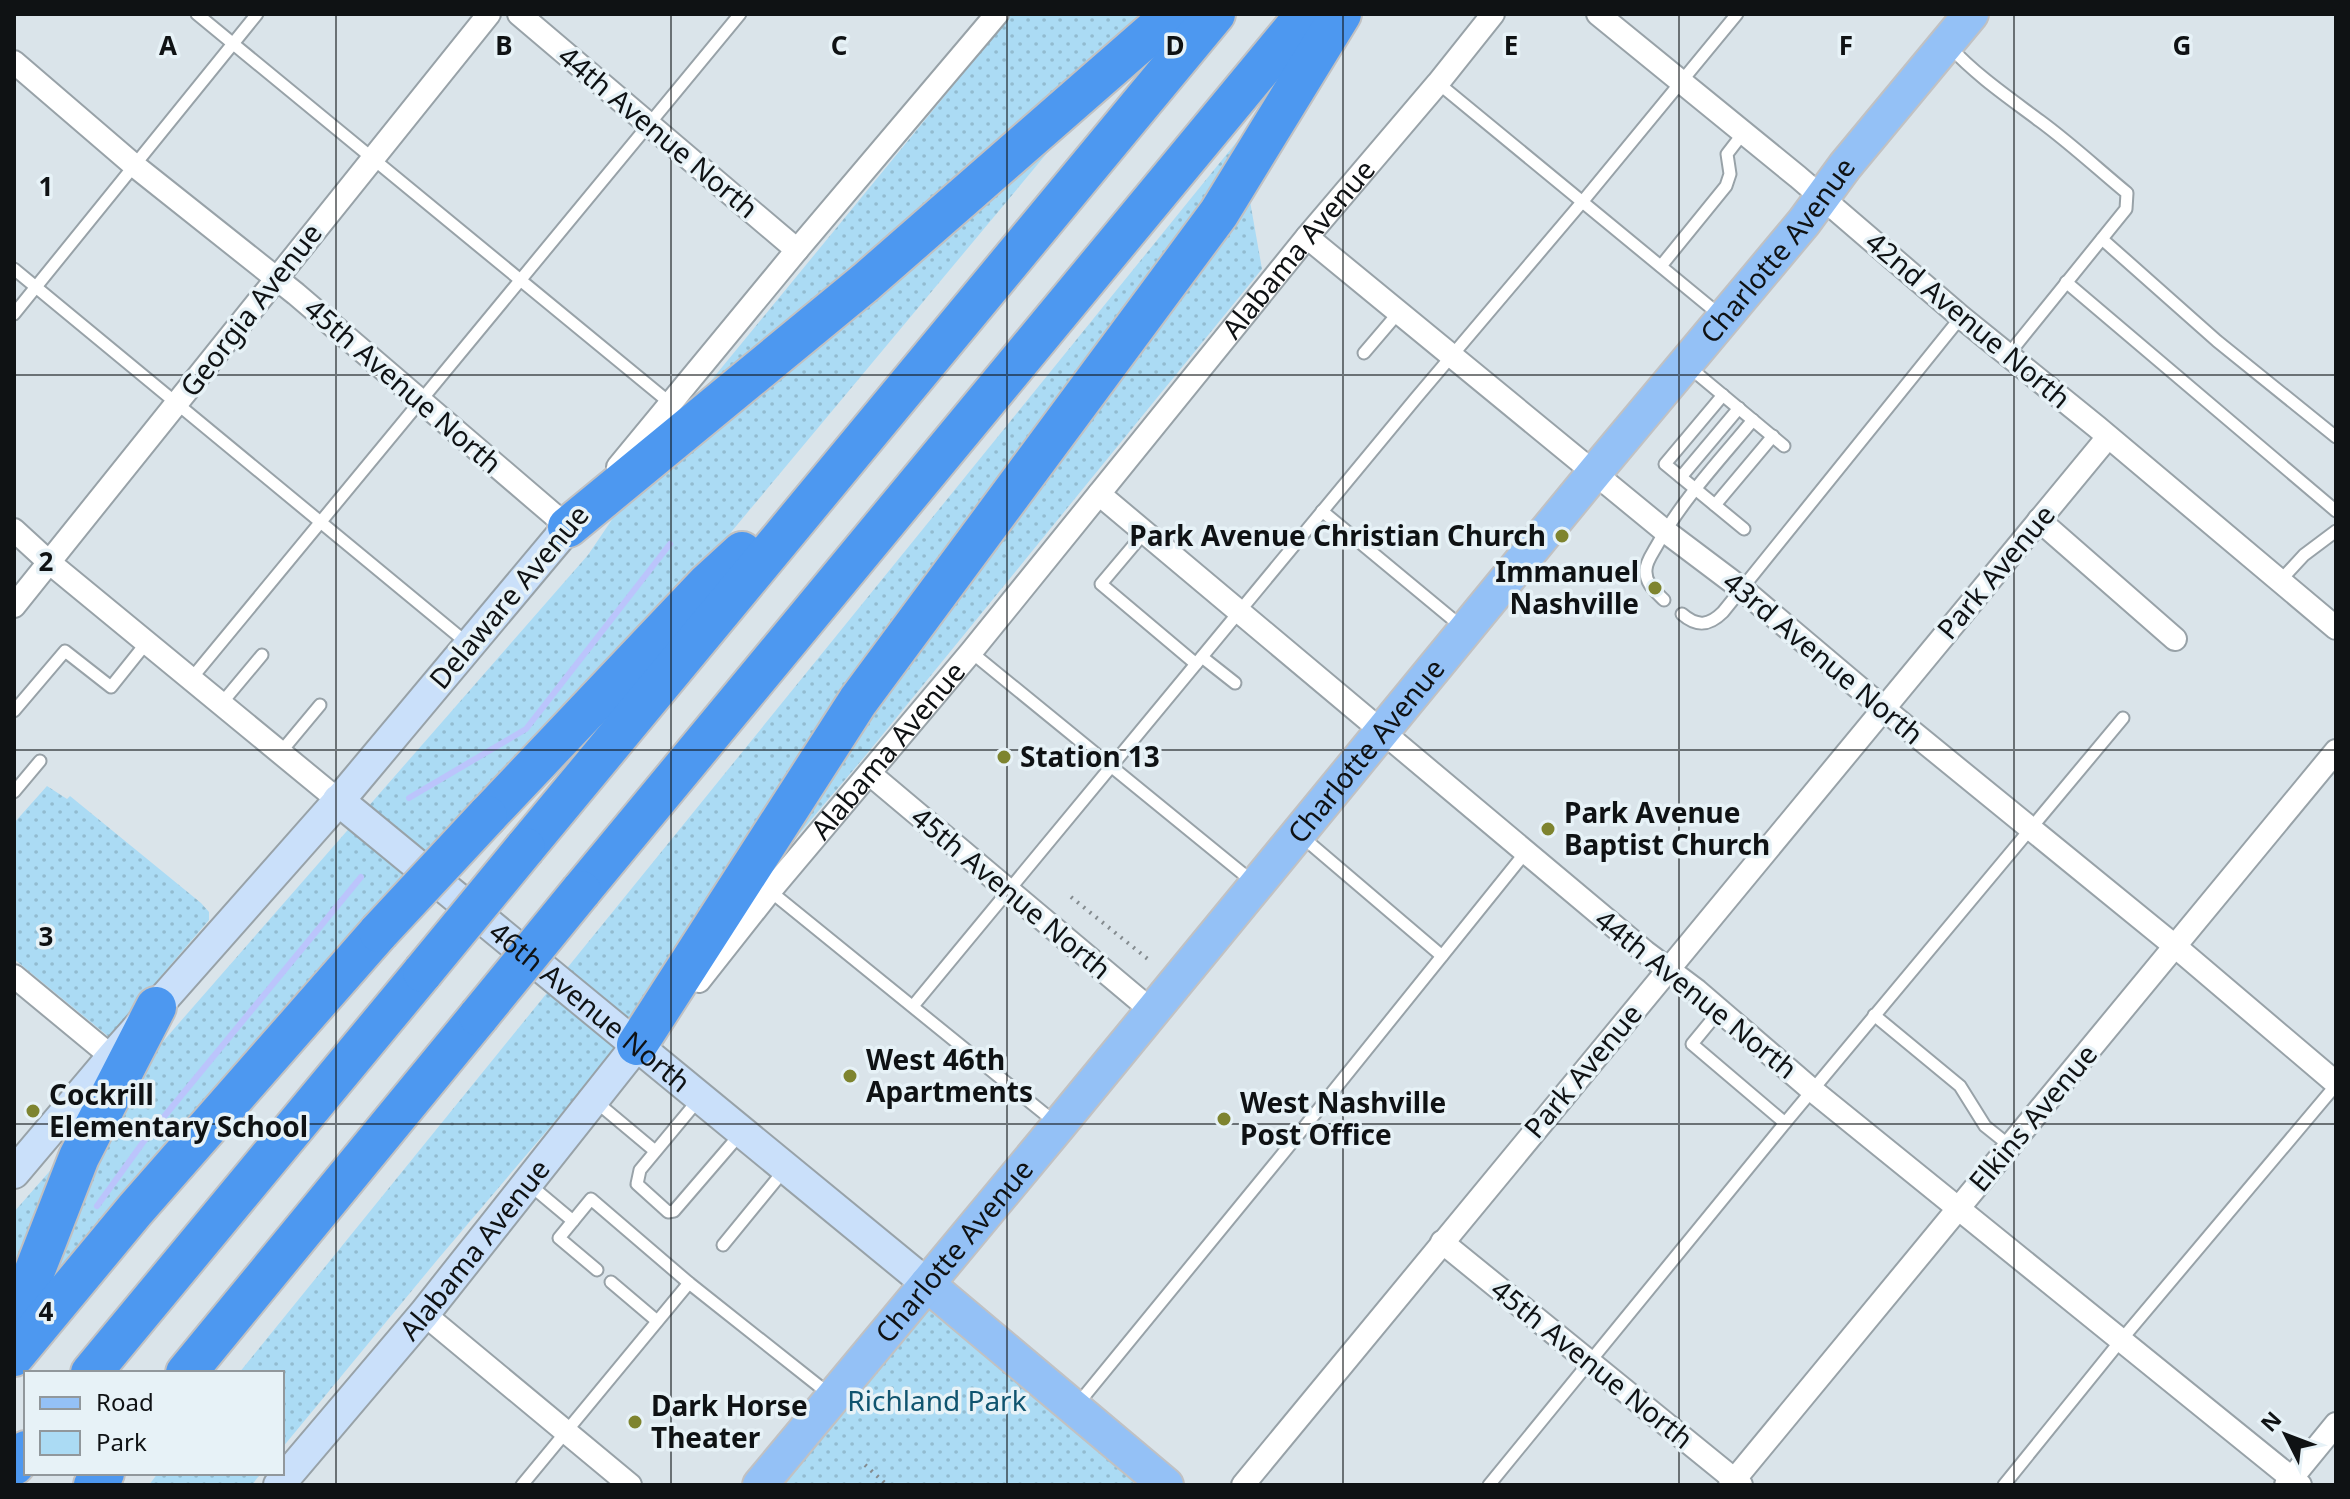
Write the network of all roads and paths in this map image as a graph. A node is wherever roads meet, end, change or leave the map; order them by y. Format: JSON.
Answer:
{"nodes":[{"id":1,"x":197,"y":14,"type":"edge"},
{"id":2,"x":257,"y":14,"type":"edge"},
{"id":3,"x":489,"y":14,"type":"edge"},
{"id":4,"x":519,"y":14,"type":"edge"},
{"id":5,"x":740,"y":14,"type":"edge"},
{"id":6,"x":997,"y":14,"type":"edge"},
{"id":7,"x":1173,"y":14,"type":"edge"},
{"id":8,"x":1215,"y":14,"type":"edge"},
{"id":9,"x":1306,"y":14,"type":"edge"},
{"id":10,"x":1341,"y":14,"type":"edge"},
{"id":11,"x":1493,"y":14,"type":"edge"},
{"id":12,"x":1598,"y":14,"type":"edge"},
{"id":13,"x":1737,"y":14,"type":"edge"},
{"id":14,"x":1971,"y":14,"type":"edge"},
{"id":15,"x":232,"y":43,"type":"junction"},
{"id":16,"x":1946,"y":43,"type":"junction"},
{"id":17,"x":14,"y":62,"type":"edge"},
{"id":18,"x":1681,"y":80,"type":"junction"},
{"id":19,"x":1438,"y":83,"type":"junction"},
{"id":20,"x":648,"y":124,"type":"junction"},
{"id":21,"x":1744,"y":131,"type":"junction"},
{"id":22,"x":372,"y":159,"type":"junction"},
{"id":23,"x":135,"y":166,"type":"junction"},
{"id":24,"x":1822,"y":197,"type":"junction"},
{"id":25,"x":1583,"y":201,"type":"junction"},
{"id":26,"x":1307,"y":237,"type":"junction"},
{"id":27,"x":2102,"y":239,"type":"junction"},
{"id":28,"x":797,"y":250,"type":"junction"},
{"id":29,"x":1661,"y":266,"type":"junction"},
{"id":30,"x":14,"y":269,"type":"edge"},
{"id":31,"x":276,"y":278,"type":"junction"},
{"id":32,"x":522,"y":280,"type":"junction"},
{"id":33,"x":2066,"y":282,"type":"junction"},
{"id":34,"x":36,"y":287,"type":"junction"},
{"id":35,"x":1399,"y":312,"type":"junction"},
{"id":36,"x":14,"y":314,"type":"edge"},
{"id":37,"x":1961,"y":317,"type":"junction"},
{"id":38,"x":1725,"y":319,"type":"junction"},
{"id":39,"x":1364,"y":353,"type":"dead end"},
{"id":40,"x":1452,"y":355,"type":"junction"},
{"id":41,"x":2008,"y":355,"type":"junction"},
{"id":42,"x":1686,"y":364,"type":"junction"},
{"id":43,"x":1723,"y":395,"type":"junction"},
{"id":44,"x":421,"y":401,"type":"junction"},
{"id":45,"x":670,"y":403,"type":"junction"},
{"id":46,"x":177,"y":404,"type":"junction"},
{"id":47,"x":1739,"y":408,"type":"junction"},
{"id":48,"x":1753,"y":420,"type":"junction"},
{"id":49,"x":1773,"y":436,"type":"junction"},
{"id":50,"x":2108,"y":437,"type":"junction"},
{"id":51,"x":2336,"y":437,"type":"edge"},
{"id":52,"x":1784,"y":446,"type":"dead end"},
{"id":53,"x":849,"y":455,"type":"junction"},
{"id":54,"x":1595,"y":472,"type":"junction"},
{"id":55,"x":1681,"y":477,"type":"junction"},
{"id":56,"x":1695,"y":489,"type":"junction"},
{"id":57,"x":1099,"y":494,"type":"junction"},
{"id":58,"x":1715,"y":505,"type":"junction"},
{"id":59,"x":1322,"y":511,"type":"junction"},
{"id":60,"x":2336,"y":511,"type":"edge"},
{"id":61,"x":2039,"y":520,"type":"junction"},
{"id":62,"x":320,"y":523,"type":"junction"},
{"id":63,"x":568,"y":527,"type":"junction"},
{"id":64,"x":1744,"y":529,"type":"dead end"},
{"id":65,"x":14,"y":530,"type":"edge"},
{"id":66,"x":1665,"y":531,"type":"junction"},
{"id":67,"x":2336,"y":531,"type":"edge"},
{"id":68,"x":1144,"y":533,"type":"junction"},
{"id":69,"x":50,"y":563,"type":"junction"},
{"id":70,"x":2280,"y":581,"type":"junction"},
{"id":71,"x":1742,"y":589,"type":"junction"},
{"id":72,"x":1664,"y":600,"type":"dead end"},
{"id":73,"x":14,"y":606,"type":"edge"},
{"id":74,"x":1238,"y":613,"type":"junction"},
{"id":75,"x":1682,"y":614,"type":"dead end"},
{"id":76,"x":2336,"y":628,"type":"edge"},
{"id":77,"x":1465,"y":630,"type":"junction"},
{"id":78,"x":2175,"y":639,"type":"dead end"},
{"id":79,"x":147,"y":642,"type":"junction"},
{"id":80,"x":469,"y":645,"type":"junction"},
{"id":81,"x":971,"y":652,"type":"junction"},
{"id":82,"x":262,"y":655,"type":"dead end"},
{"id":83,"x":1199,"y":660,"type":"junction"},
{"id":84,"x":191,"y":679,"type":"junction"},
{"id":85,"x":1235,"y":683,"type":"dead end"},
{"id":86,"x":221,"y":704,"type":"junction"},
{"id":87,"x":320,"y":705,"type":"dead end"},
{"id":88,"x":1884,"y":709,"type":"junction"},
{"id":89,"x":14,"y":711,"type":"edge"},
{"id":90,"x":2123,"y":718,"type":"dead end"},
{"id":91,"x":1382,"y":731,"type":"junction"},
{"id":92,"x":2336,"y":751,"type":"edge"},
{"id":93,"x":280,"y":754,"type":"junction"},
{"id":94,"x":40,"y":761,"type":"dead end"},
{"id":95,"x":1111,"y":767,"type":"junction"},
{"id":96,"x":870,"y":774,"type":"junction"},
{"id":97,"x":14,"y":792,"type":"edge"},
{"id":98,"x":338,"y":800,"type":"junction"},
{"id":99,"x":2030,"y":828,"type":"junction"},
{"id":100,"x":1298,"y":833,"type":"junction"},
{"id":101,"x":1525,"y":853,"type":"junction"},
{"id":102,"x":1256,"y":885,"type":"junction"},
{"id":103,"x":770,"y":891,"type":"junction"},
{"id":104,"x":1009,"y":891,"type":"junction"},
{"id":105,"x":1071,"y":897,"type":"dead end"},
{"id":106,"x":2176,"y":947,"type":"junction"},
{"id":107,"x":1442,"y":956,"type":"junction"},
{"id":108,"x":1149,"y":960,"type":"dead end"},
{"id":109,"x":1667,"y":970,"type":"junction"},
{"id":110,"x":14,"y":976,"type":"edge"},
{"id":111,"x":913,"y":1006,"type":"junction"},
{"id":112,"x":156,"y":1007,"type":"junction"},
{"id":113,"x":1720,"y":1010,"type":"junction"},
{"id":114,"x":1152,"y":1011,"type":"junction"},
{"id":115,"x":1874,"y":1015,"type":"junction"},
{"id":116,"x":637,"y":1045,"type":"junction"},
{"id":117,"x":112,"y":1057,"type":"junction"},
{"id":118,"x":2336,"y":1084,"type":"edge"},
{"id":119,"x":1812,"y":1090,"type":"junction"},
{"id":120,"x":700,"y":1097,"type":"junction"},
{"id":121,"x":593,"y":1099,"type":"junction"},
{"id":122,"x":1785,"y":1123,"type":"junction"},
{"id":123,"x":1059,"y":1125,"type":"junction"},
{"id":124,"x":742,"y":1132,"type":"junction"},
{"id":125,"x":2010,"y":1146,"type":"junction"},
{"id":126,"x":655,"y":1151,"type":"junction"},
{"id":127,"x":786,"y":1168,"type":"junction"},
{"id":128,"x":14,"y":1173,"type":"edge"},
{"id":129,"x":527,"y":1183,"type":"junction"},
{"id":130,"x":1958,"y":1209,"type":"junction"},
{"id":131,"x":573,"y":1221,"type":"junction"},
{"id":132,"x":1442,"y":1242,"type":"junction"},
{"id":133,"x":723,"y":1245,"type":"dead end"},
{"id":134,"x":597,"y":1270,"type":"dead end"},
{"id":135,"x":611,"y":1282,"type":"dead end"},
{"id":136,"x":689,"y":1283,"type":"junction"},
{"id":137,"x":927,"y":1284,"type":"junction"},
{"id":138,"x":424,"y":1314,"type":"junction"},
{"id":139,"x":14,"y":1319,"type":"edge"},
{"id":140,"x":657,"y":1321,"type":"junction"},
{"id":141,"x":2122,"y":1339,"type":"junction"},
{"id":142,"x":14,"y":1356,"type":"edge"},
{"id":143,"x":1589,"y":1361,"type":"junction"},
{"id":144,"x":93,"y":1371,"type":"edge"},
{"id":145,"x":188,"y":1371,"type":"edge"},
{"id":146,"x":832,"y":1397,"type":"junction"},
{"id":147,"x":1074,"y":1408,"type":"junction"},
{"id":148,"x":2336,"y":1424,"type":"edge"},
{"id":149,"x":565,"y":1432,"type":"junction"},
{"id":150,"x":865,"y":1465,"type":"dead end"},
{"id":151,"x":287,"y":1480,"type":"edge"},
{"id":152,"x":1735,"y":1483,"type":"edge"},
{"id":153,"x":2293,"y":1483,"type":"edge"},
{"id":154,"x":522,"y":1485,"type":"edge"},
{"id":155,"x":630,"y":1485,"type":"edge"},
{"id":156,"x":760,"y":1485,"type":"edge"},
{"id":157,"x":887,"y":1485,"type":"edge"},
{"id":158,"x":1166,"y":1485,"type":"edge"},
{"id":159,"x":1243,"y":1485,"type":"edge"},
{"id":160,"x":1489,"y":1485,"type":"edge"},
{"id":161,"x":2004,"y":1485,"type":"edge"}],
"edges":[{"from":1,"to":15,"type":"lane"},
{"from":2,"to":15,"type":"lane"},
{"from":3,"to":22,"type":"street","name":"Georgia Avenue"},
{"from":4,"to":20,"type":"street","name":"44th Avenue North"},
{"from":5,"to":20,"type":"lane"},
{"from":6,"to":28,"type":"street","name":"Delaware Avenue"},
{"from":7,"to":63,"type":"highway"},
{"from":8,"to":53,"type":"highway"},
{"from":9,"to":145,"type":"highway","bridge":true},
{"from":10,"to":116,"type":"highway"},
{"from":11,"to":19,"type":"street","name":"Alabama Avenue"},
{"from":12,"to":18,"type":"street","name":"42nd Avenue North"},
{"from":13,"to":18,"type":"lane"},
{"from":14,"to":16,"type":"main road","name":"Charlotte Avenue"},
{"from":15,"to":22,"type":"lane"},
{"from":15,"to":23,"type":"lane"},
{"from":16,"to":24,"type":"main road","name":"Charlotte Avenue"},
{"from":16,"to":27,"type":"lane"},
{"from":17,"to":23,"type":"street","name":"45th Avenue North"},
{"from":18,"to":21,"type":"street","name":"42nd Avenue North"},
{"from":18,"to":25,"type":"lane"},
{"from":19,"to":25,"type":"lane"},
{"from":19,"to":26,"type":"street","name":"Alabama Avenue"},
{"from":20,"to":28,"type":"street","name":"44th Avenue North"},
{"from":20,"to":32,"type":"lane"},
{"from":21,"to":24,"type":"street","name":"42nd Avenue North"},
{"from":21,"to":29,"type":"lane"},
{"from":22,"to":31,"type":"street","name":"Georgia Avenue"},
{"from":22,"to":32,"type":"lane"},
{"from":23,"to":31,"type":"street","name":"45th Avenue North"},
{"from":23,"to":34,"type":"lane"},
{"from":24,"to":37,"type":"street","name":"42nd Avenue North"},
{"from":24,"to":38,"type":"main road","name":"Charlotte Avenue"},
{"from":25,"to":29,"type":"lane"},
{"from":25,"to":40,"type":"lane"},
{"from":26,"to":35,"type":"street","name":"43rd Avenue North"},
{"from":26,"to":57,"type":"street","name":"Alabama Avenue"},
{"from":27,"to":33,"type":"lane"},
{"from":27,"to":51,"type":"lane"},
{"from":28,"to":45,"type":"street","name":"Delaware Avenue"},
{"from":29,"to":38,"type":"lane"},
{"from":30,"to":34,"type":"lane"},
{"from":31,"to":44,"type":"street","name":"45th Avenue North"},
{"from":31,"to":46,"type":"street","name":"Georgia Avenue"},
{"from":32,"to":44,"type":"lane"},
{"from":32,"to":45,"type":"lane"},
{"from":33,"to":41,"type":"lane"},
{"from":33,"to":60,"type":"lane"},
{"from":34,"to":36,"type":"lane"},
{"from":34,"to":46,"type":"lane"},
{"from":35,"to":39,"type":"lane"},
{"from":35,"to":40,"type":"street","name":"43rd Avenue North"},
{"from":37,"to":41,"type":"street","name":"42nd Avenue North"},
{"from":37,"to":71,"type":"lane"},
{"from":38,"to":42,"type":"main road","name":"Charlotte Avenue"},
{"from":40,"to":54,"type":"street","name":"43rd Avenue North"},
{"from":40,"to":59,"type":"lane"},
{"from":41,"to":50,"type":"street","name":"42nd Avenue North"},
{"from":42,"to":43,"type":"lane"},
{"from":42,"to":54,"type":"main road","name":"Charlotte Avenue"},
{"from":43,"to":47,"type":"lane"},
{"from":43,"to":55,"type":"lane"},
{"from":44,"to":62,"type":"lane"},
{"from":44,"to":63,"type":"street","name":"45th Avenue North"},
{"from":45,"to":63,"type":"street","name":"Delaware Avenue"},
{"from":46,"to":62,"type":"lane"},
{"from":46,"to":69,"type":"street","name":"Georgia Avenue"},
{"from":47,"to":48,"type":"lane"},
{"from":47,"to":55,"type":"lane"},
{"from":48,"to":49,"type":"lane"},
{"from":48,"to":56,"type":"lane"},
{"from":49,"to":52,"type":"lane"},
{"from":49,"to":58,"type":"lane"},
{"from":50,"to":61,"type":"street","name":"Park Avenue"},
{"from":50,"to":70,"type":"street","name":"42nd Avenue North"},
{"from":53,"to":142,"type":"highway","bridge":true},
{"from":53,"to":144,"type":"highway","bridge":true},
{"from":54,"to":66,"type":"street","name":"43rd Avenue North"},
{"from":54,"to":77,"type":"main road","name":"Charlotte Avenue"},
{"from":55,"to":56,"type":"lane"},
{"from":56,"to":58,"type":"lane"},
{"from":56,"to":66,"type":"lane"},
{"from":57,"to":68,"type":"street","name":"44th Avenue North"},
{"from":57,"to":81,"type":"street","name":"Alabama Avenue"},
{"from":58,"to":64,"type":"lane"},
{"from":59,"to":74,"type":"lane"},
{"from":59,"to":77,"type":"lane"},
{"from":61,"to":78,"type":"street"},
{"from":61,"to":88,"type":"street","name":"Park Avenue"},
{"from":62,"to":80,"type":"lane"},
{"from":62,"to":84,"type":"lane"},
{"from":63,"to":80,"type":"main road","name":"Delaware Avenue"},
{"from":65,"to":69,"type":"street","name":"46th Avenue North"},
{"from":66,"to":71,"type":"street","name":"43rd Avenue North"},
{"from":66,"to":72,"type":"lane"},
{"from":67,"to":70,"type":"lane"},
{"from":68,"to":74,"type":"street","name":"44th Avenue North"},
{"from":68,"to":83,"type":"lane"},
{"from":69,"to":73,"type":"street","name":"Georgia Avenue"},
{"from":69,"to":79,"type":"street","name":"46th Avenue North"},
{"from":70,"to":76,"type":"street","name":"42nd Avenue North"},
{"from":71,"to":75,"type":"lane"},
{"from":71,"to":88,"type":"street","name":"43rd Avenue North"},
{"from":74,"to":83,"type":"lane"},
{"from":74,"to":91,"type":"street","name":"44th Avenue North"},
{"from":77,"to":91,"type":"main road","name":"Charlotte Avenue"},
{"from":79,"to":84,"type":"street","name":"46th Avenue North"},
{"from":79,"to":89,"type":"lane"},
{"from":80,"to":98,"type":"main road","name":"Delaware Avenue"},
{"from":81,"to":95,"type":"lane"},
{"from":81,"to":96,"type":"street","name":"Alabama Avenue"},
{"from":82,"to":86,"type":"lane"},
{"from":83,"to":85,"type":"lane"},
{"from":83,"to":95,"type":"lane"},
{"from":84,"to":86,"type":"street","name":"46th Avenue North"},
{"from":86,"to":93,"type":"street","name":"46th Avenue North"},
{"from":87,"to":93,"type":"lane"},
{"from":88,"to":99,"type":"street","name":"43rd Avenue North"},
{"from":88,"to":109,"type":"street","name":"Park Avenue"},
{"from":90,"to":99,"type":"lane"},
{"from":91,"to":100,"type":"main road","name":"Charlotte Avenue"},
{"from":91,"to":101,"type":"street","name":"44th Avenue North"},
{"from":92,"to":106,"type":"street","name":"Elkins Avenue"},
{"from":93,"to":98,"type":"street","name":"46th Avenue North"},
{"from":94,"to":97,"type":"lane"},
{"from":95,"to":102,"type":"lane"},
{"from":95,"to":104,"type":"lane"},
{"from":96,"to":103,"type":"street","name":"Alabama Avenue"},
{"from":96,"to":104,"type":"street","name":"45th Avenue North"},
{"from":98,"to":112,"type":"main road","name":"Delaware Avenue"},
{"from":98,"to":116,"type":"main road","name":"46th Avenue North"},
{"from":99,"to":106,"type":"street","name":"43rd Avenue North"},
{"from":99,"to":115,"type":"lane"},
{"from":100,"to":102,"type":"main road","name":"Charlotte Avenue"},
{"from":100,"to":107,"type":"lane"},
{"from":101,"to":107,"type":"lane"},
{"from":101,"to":109,"type":"street","name":"44th Avenue North"},
{"from":102,"to":114,"type":"main road","name":"Charlotte Avenue"},
{"from":103,"to":111,"type":"lane"},
{"from":103,"to":116,"type":"street","name":"Alabama Avenue"},
{"from":104,"to":111,"type":"lane"},
{"from":104,"to":114,"type":"street","name":"45th Avenue North"},
{"from":105,"to":108,"type":"path"},
{"from":106,"to":118,"type":"street","name":"43rd Avenue North"},
{"from":106,"to":125,"type":"street","name":"Elkins Avenue"},
{"from":107,"to":147,"type":"lane"},
{"from":109,"to":113,"type":"street","name":"44th Avenue North"},
{"from":109,"to":132,"type":"street","name":"Park Avenue"},
{"from":110,"to":117,"type":"street"},
{"from":111,"to":123,"type":"lane"},
{"from":112,"to":117,"type":"main road","name":"Delaware Avenue"},
{"from":112,"to":139,"type":"highway"},
{"from":113,"to":119,"type":"street","name":"44th Avenue North"},
{"from":113,"to":122,"type":"lane"},
{"from":114,"to":123,"type":"main road","name":"Charlotte Avenue"},
{"from":115,"to":119,"type":"lane"},
{"from":115,"to":125,"type":"lane"},
{"from":116,"to":120,"type":"main road","name":"46th Avenue North"},
{"from":116,"to":121,"type":"main road","name":"Alabama Avenue"},
{"from":117,"to":128,"type":"main road","name":"Delaware Avenue"},
{"from":118,"to":141,"type":"lane"},
{"from":119,"to":122,"type":"lane"},
{"from":119,"to":130,"type":"street","name":"44th Avenue North"},
{"from":120,"to":124,"type":"main road","name":"46th Avenue North"},
{"from":120,"to":126,"type":"lane"},
{"from":121,"to":126,"type":"lane"},
{"from":121,"to":129,"type":"main road","name":"Alabama Avenue"},
{"from":122,"to":143,"type":"lane"},
{"from":123,"to":137,"type":"main road","name":"Charlotte Avenue"},
{"from":124,"to":126,"type":"lane"},
{"from":124,"to":127,"type":"main road","name":"46th Avenue North"},
{"from":125,"to":130,"type":"street","name":"Elkins Avenue"},
{"from":127,"to":133,"type":"lane"},
{"from":127,"to":137,"type":"main road","name":"46th Avenue North"},
{"from":129,"to":131,"type":"lane"},
{"from":129,"to":138,"type":"main road","name":"Alabama Avenue"},
{"from":130,"to":141,"type":"street","name":"44th Avenue North"},
{"from":130,"to":152,"type":"street","name":"Elkins Avenue"},
{"from":131,"to":134,"type":"lane"},
{"from":131,"to":136,"type":"lane"},
{"from":132,"to":143,"type":"street","name":"45th Avenue North"},
{"from":132,"to":159,"type":"street","name":"Park Avenue"},
{"from":135,"to":140,"type":"lane"},
{"from":136,"to":140,"type":"lane"},
{"from":136,"to":146,"type":"lane"},
{"from":137,"to":146,"type":"main road","name":"Charlotte Avenue"},
{"from":137,"to":147,"type":"main road","name":"46th Avenue North"},
{"from":138,"to":149,"type":"street"},
{"from":138,"to":151,"type":"main road","name":"Alabama Avenue"},
{"from":140,"to":149,"type":"lane"},
{"from":141,"to":153,"type":"street","name":"44th Avenue North"},
{"from":141,"to":161,"type":"lane"},
{"from":143,"to":152,"type":"street","name":"45th Avenue North"},
{"from":143,"to":160,"type":"lane"},
{"from":146,"to":156,"type":"main road","name":"Charlotte Avenue"},
{"from":147,"to":158,"type":"main road","name":"46th Avenue North"},
{"from":148,"to":153,"type":"street"},
{"from":149,"to":154,"type":"lane"},
{"from":149,"to":155,"type":"street"},
{"from":150,"to":157,"type":"path"}]}
